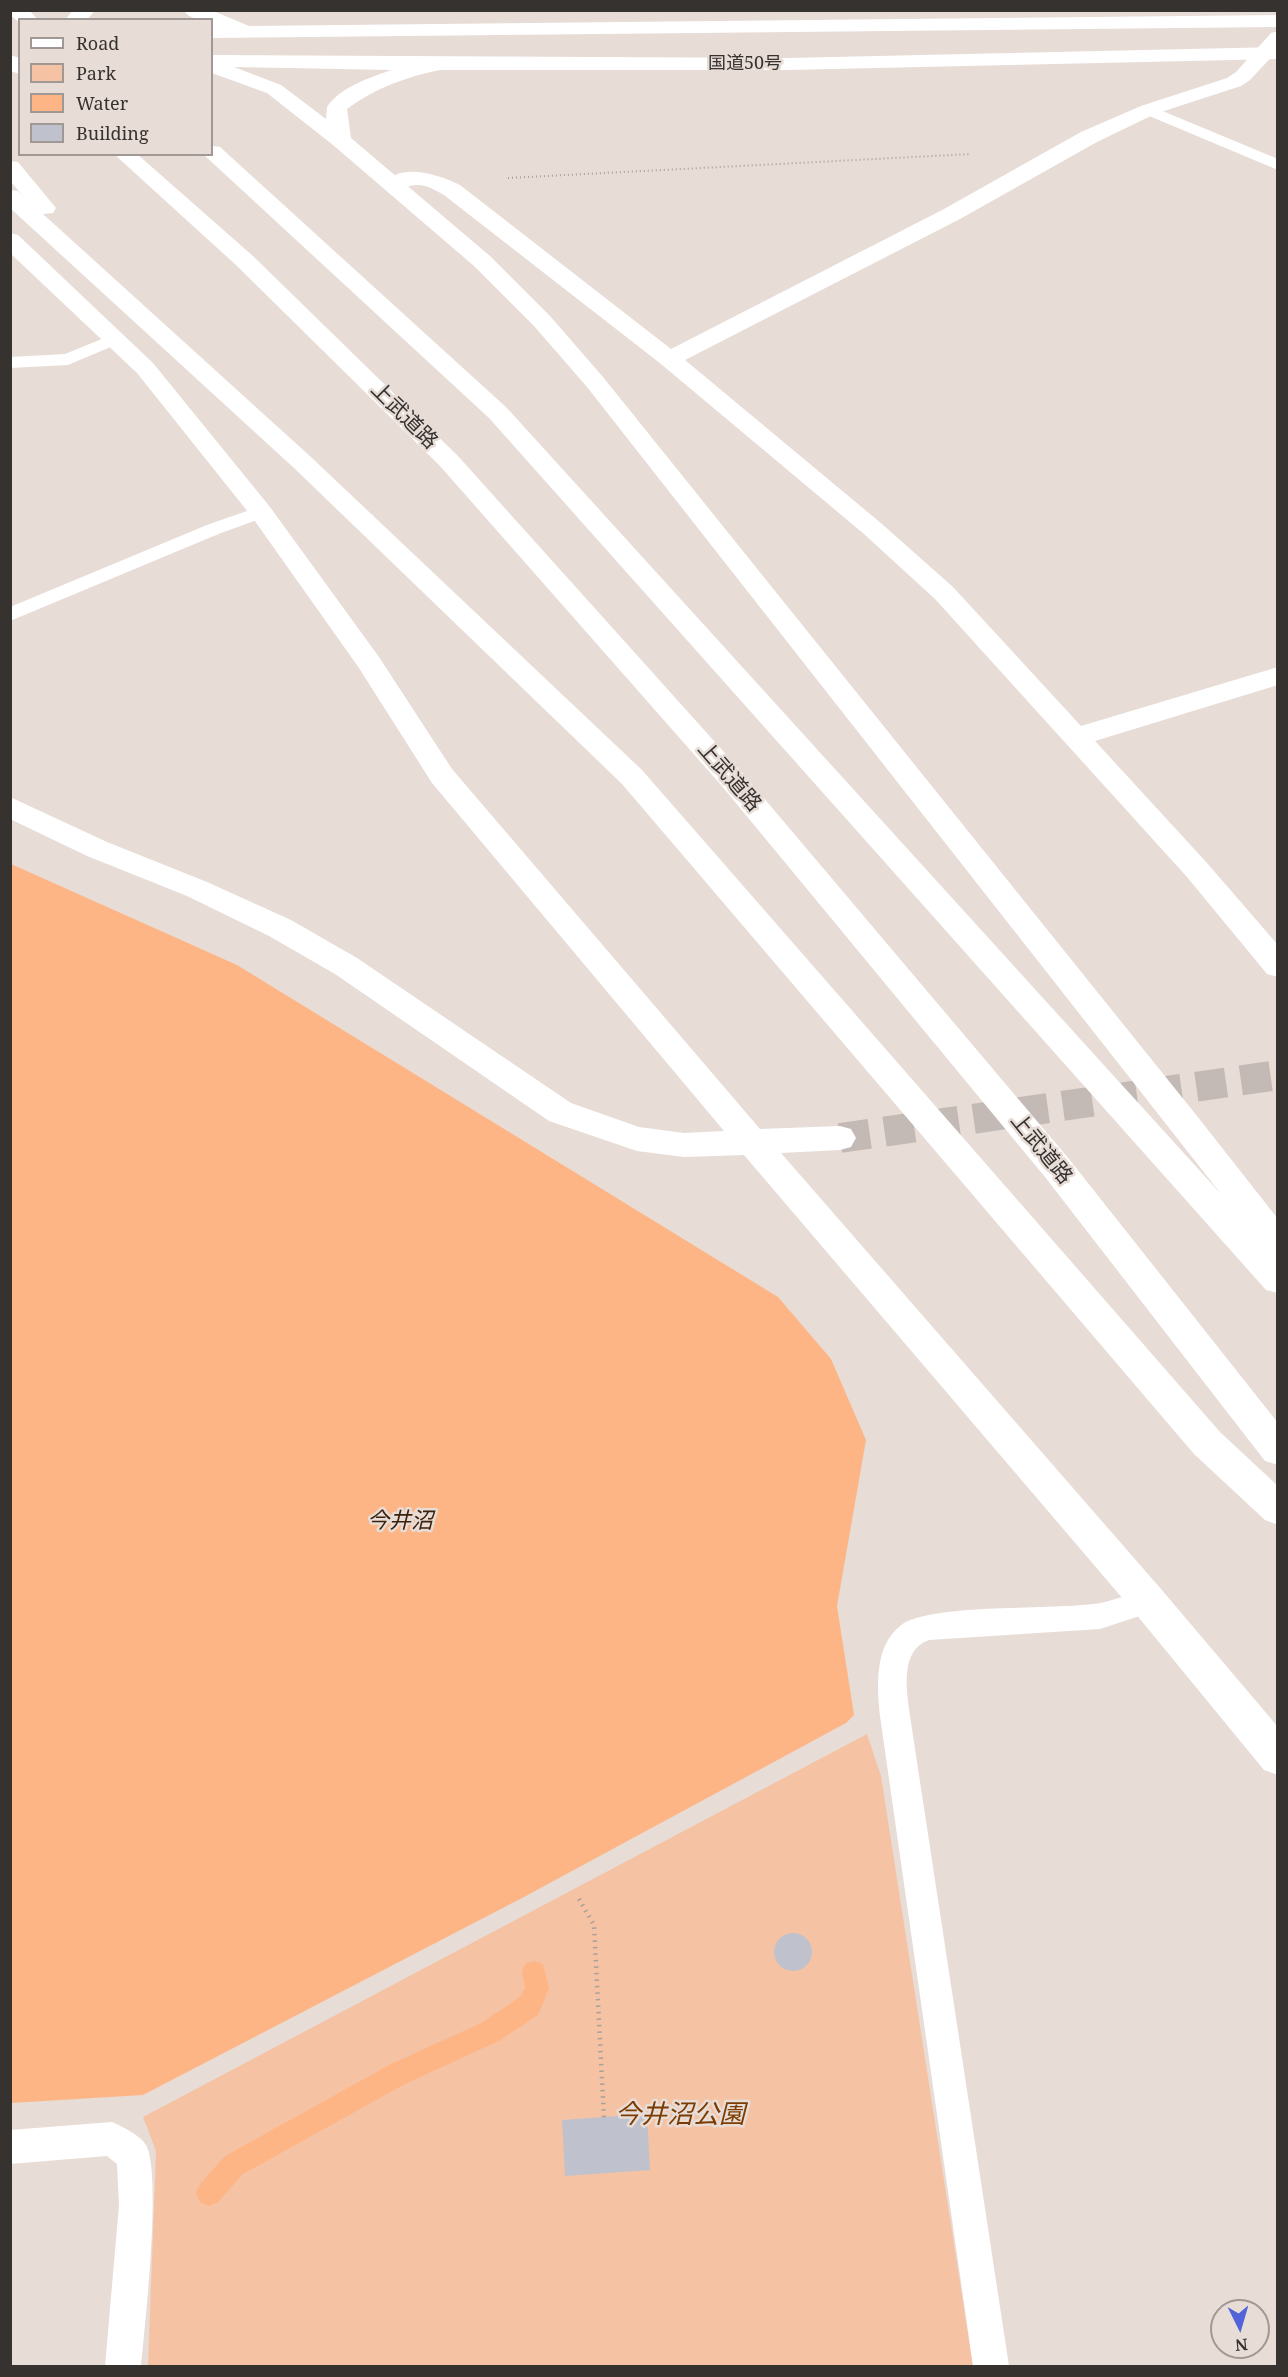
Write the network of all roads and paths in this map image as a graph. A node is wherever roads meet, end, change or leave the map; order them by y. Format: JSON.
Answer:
{"nodes":[{"id":1,"x":193,"y":10,"type":"edge"},
{"id":2,"x":210,"y":18,"type":"edge"},
{"id":3,"x":213,"y":19,"type":"edge"},
{"id":4,"x":1278,"y":21,"type":"edge"},
{"id":5,"x":213,"y":32,"type":"edge"},
{"id":6,"x":256,"y":32,"type":"junction"},
{"id":7,"x":1273,"y":47,"type":"edge"},
{"id":8,"x":213,"y":61,"type":"edge"},
{"id":9,"x":441,"y":64,"type":"junction"},
{"id":10,"x":213,"y":68,"type":"edge"},
{"id":11,"x":1148,"y":110,"type":"junction"},
{"id":12,"x":342,"y":140,"type":"junction"},
{"id":13,"x":213,"y":153,"type":"edge"},
{"id":14,"x":972,"y":154,"type":"dead end"},
{"id":15,"x":126,"y":156,"type":"edge"},
{"id":16,"x":1278,"y":165,"type":"edge"},
{"id":17,"x":10,"y":166,"type":"edge"},
{"id":18,"x":535,"y":175,"type":"dead end"},
{"id":19,"x":394,"y":185,"type":"junction"},
{"id":20,"x":10,"y":196,"type":"edge"},
{"id":21,"x":50,"y":234,"type":"junction"},
{"id":22,"x":10,"y":240,"type":"edge"},
{"id":23,"x":150,"y":322,"type":"junction"},
{"id":24,"x":114,"y":339,"type":"junction"},
{"id":25,"x":669,"y":359,"type":"junction"},
{"id":26,"x":10,"y":363,"type":"edge"},
{"id":27,"x":261,"y":512,"type":"junction"},
{"id":28,"x":10,"y":615,"type":"edge"},
{"id":29,"x":1278,"y":676,"type":"edge"},
{"id":30,"x":1077,"y":737,"type":"junction"},
{"id":31,"x":10,"y":807,"type":"edge"},
{"id":32,"x":1278,"y":966,"type":"edge"},
{"id":33,"x":840,"y":1138,"type":"tunnel mouth"},
{"id":34,"x":753,"y":1143,"type":"junction"},
{"id":35,"x":1278,"y":1246,"type":"edge"},
{"id":36,"x":1278,"y":1280,"type":"edge"},
{"id":37,"x":1278,"y":1450,"type":"edge"},
{"id":38,"x":1278,"y":1509,"type":"edge"},
{"id":39,"x":1148,"y":1601,"type":"junction"},
{"id":40,"x":1278,"y":1757,"type":"edge"},
{"id":41,"x":579,"y":1899,"type":"dead end"},
{"id":42,"x":604,"y":2118,"type":"dead end"},
{"id":43,"x":10,"y":2147,"type":"edge"},
{"id":44,"x":123,"y":2367,"type":"edge"},
{"id":45,"x":991,"y":2367,"type":"edge"}],
"edges":[{"from":1,"to":2,"type":"main road"},
{"from":3,"to":6,"type":"main road"},
{"from":4,"to":6,"type":"main road","name":"国道50号"},
{"from":5,"to":6,"type":"main road","name":"国道50号"},
{"from":7,"to":9,"type":"main road","name":"国道50号"},
{"from":7,"to":11,"type":"main road"},
{"from":8,"to":9,"type":"main road","name":"国道50号"},
{"from":9,"to":12,"type":"main road"},
{"from":10,"to":12,"type":"main road"},
{"from":11,"to":16,"type":"lane"},
{"from":11,"to":25,"type":"main road"},
{"from":12,"to":19,"type":"main road"},
{"from":13,"to":36,"type":"main road"},
{"from":14,"to":18,"type":"path"},
{"from":15,"to":37,"type":"main road","name":"上武道路"},
{"from":17,"to":21,"type":"main road"},
{"from":19,"to":25,"type":"main road"},
{"from":19,"to":35,"type":"main road"},
{"from":20,"to":21,"type":"main road"},
{"from":21,"to":23,"type":"main road"},
{"from":22,"to":24,"type":"main road"},
{"from":23,"to":24,"type":"main road"},
{"from":23,"to":38,"type":"main road"},
{"from":24,"to":26,"type":"lane"},
{"from":24,"to":27,"type":"main road"},
{"from":25,"to":30,"type":"main road"},
{"from":27,"to":28,"type":"lane"},
{"from":27,"to":34,"type":"main road"},
{"from":29,"to":30,"type":"main road"},
{"from":30,"to":32,"type":"main road"},
{"from":31,"to":34,"type":"main road"},
{"from":33,"to":34,"type":"main road"},
{"from":34,"to":39,"type":"main road"},
{"from":39,"to":40,"type":"main road"},
{"from":39,"to":45,"type":"lane"},
{"from":41,"to":42,"type":"path"},
{"from":43,"to":44,"type":"lane"}]}
